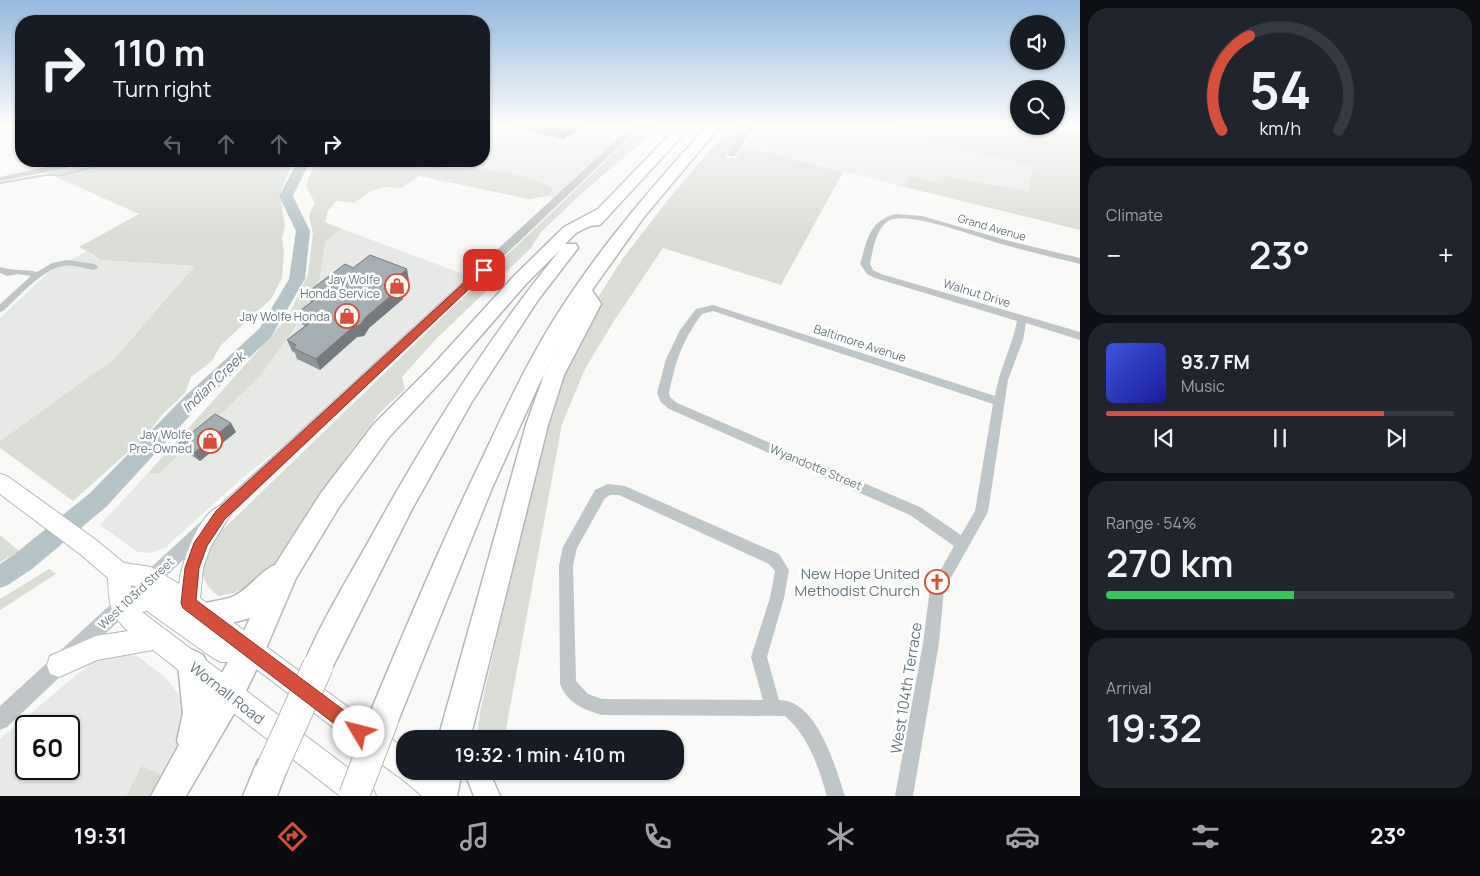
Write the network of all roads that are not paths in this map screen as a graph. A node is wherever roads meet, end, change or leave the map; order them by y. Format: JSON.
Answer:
{"nodes":[{"id":1,"x":599,"y":161,"type":"edge"},
{"id":2,"x":652,"y":161,"type":"edge"},
{"id":3,"x":684,"y":161,"type":"edge"},
{"id":4,"x":66,"y":167,"type":"edge"},
{"id":5,"x":0,"y":179,"type":"edge"},
{"id":6,"x":603,"y":212,"type":"junction"},
{"id":7,"x":1080,"y":261,"type":"edge"},
{"id":8,"x":94,"y":267,"type":"dead end"},
{"id":9,"x":868,"y":270,"type":"joint"},
{"id":10,"x":3,"y":272,"type":"edge"},
{"id":11,"x":39,"y":275,"type":"junction"},
{"id":12,"x":26,"y":286,"type":"junction"},
{"id":13,"x":583,"y":290,"type":"junction"},
{"id":14,"x":0,"y":309,"type":"edge"},
{"id":15,"x":1022,"y":320,"type":"junction"},
{"id":16,"x":1080,"y":336,"type":"edge"},
{"id":17,"x":665,"y":399,"type":"joint"},
{"id":18,"x":999,"y":402,"type":"junction"},
{"id":19,"x":0,"y":482,"type":"edge"},
{"id":20,"x":220,"y":515,"type":"junction"},
{"id":21,"x":962,"y":543,"type":"junction"},
{"id":22,"x":287,"y":569,"type":"junction"},
{"id":23,"x":120,"y":573,"type":"junction"},
{"id":24,"x":151,"y":578,"type":"junction"},
{"id":25,"x":121,"y":606,"type":"junction"},
{"id":26,"x":197,"y":610,"type":"junction"},
{"id":27,"x":154,"y":638,"type":"junction"},
{"id":28,"x":252,"y":650,"type":"junction"},
{"id":29,"x":59,"y":665,"type":"junction"},
{"id":30,"x":193,"y":666,"type":"junction"},
{"id":31,"x":228,"y":694,"type":"junction"},
{"id":32,"x":773,"y":708,"type":"junction"},
{"id":33,"x":461,"y":712,"type":"junction"},
{"id":34,"x":0,"y":720,"type":"edge"},
{"id":35,"x":456,"y":730,"type":"edge"},
{"id":36,"x":464,"y":730,"type":"edge"},
{"id":37,"x":396,"y":759,"type":"edge"},
{"id":38,"x":184,"y":766,"type":"junction"},
{"id":39,"x":428,"y":780,"type":"edge"},
{"id":40,"x":480,"y":780,"type":"edge"},
{"id":41,"x":265,"y":784,"type":"edge"},
{"id":42,"x":443,"y":789,"type":"edge"},
{"id":43,"x":168,"y":796,"type":"edge"},
{"id":44,"x":354,"y":796,"type":"edge"},
{"id":45,"x":363,"y":796,"type":"edge"},
{"id":46,"x":487,"y":796,"type":"edge"},
{"id":47,"x":836,"y":796,"type":"edge"},
{"id":48,"x":904,"y":796,"type":"edge"}],
"edges":[{"from":1,"to":20,"type":"street","name":"West 103rd Street"},
{"from":2,"to":6,"type":"highway"},
{"from":3,"to":13,"type":"highway"},
{"from":4,"to":5,"type":"street"},
{"from":6,"to":22,"type":"highway"},
{"from":6,"to":41,"type":"highway","bridge":true},
{"from":7,"to":9,"type":"street","name":"Grand Avenue"},
{"from":8,"to":11,"type":"street"},
{"from":9,"to":15,"type":"street","name":"Walnut Drive"},
{"from":10,"to":11,"type":"street"},
{"from":10,"to":12,"type":"street"},
{"from":11,"to":12,"type":"street"},
{"from":12,"to":14,"type":"street"},
{"from":13,"to":33,"type":"highway"},
{"from":13,"to":44,"type":"highway","bridge":true},
{"from":15,"to":16,"type":"street","name":"Walnut Drive"},
{"from":15,"to":18,"type":"street","name":"West 104th Terrace"},
{"from":17,"to":18,"type":"street","name":"Baltimore Avenue"},
{"from":17,"to":21,"type":"street","name":"Wyandotte Street"},
{"from":18,"to":21,"type":"street","name":"West 104th Terrace"},
{"from":19,"to":23,"type":"main road"},
{"from":20,"to":24,"type":"street","name":"West 103rd Street"},
{"from":20,"to":26,"type":"main road"},
{"from":21,"to":48,"type":"street","name":"West 104th Terrace"},
{"from":22,"to":26,"type":"highway"},
{"from":22,"to":28,"type":"highway"},
{"from":23,"to":24,"type":"main road"},
{"from":23,"to":25,"type":"main road"},
{"from":24,"to":25,"type":"street","name":"West 103rd Street"},
{"from":24,"to":26,"type":"main road"},
{"from":25,"to":27,"type":"main road","name":"Wornall Road"},
{"from":25,"to":28,"type":"main road"},
{"from":25,"to":29,"type":"street","name":"West 103rd Street"},
{"from":26,"to":28,"type":"main road"},
{"from":27,"to":29,"type":"main road"},
{"from":27,"to":30,"type":"main road","name":"Wornall Road"},
{"from":28,"to":31,"type":"highway"},
{"from":28,"to":37,"type":"main road"},
{"from":29,"to":34,"type":"street","name":"West 103rd Street"},
{"from":30,"to":31,"type":"main road","name":"Wornall Road"},
{"from":30,"to":38,"type":"highway"},
{"from":31,"to":38,"type":"highway"},
{"from":31,"to":45,"type":"main road","name":"Wornall Road"},
{"from":32,"to":32,"type":"street"},
{"from":32,"to":47,"type":"street"},
{"from":33,"to":35,"type":"highway"},
{"from":33,"to":36,"type":"main road"},
{"from":38,"to":43,"type":"highway"},
{"from":39,"to":42,"type":"main road"},
{"from":40,"to":46,"type":"main road"}]}
